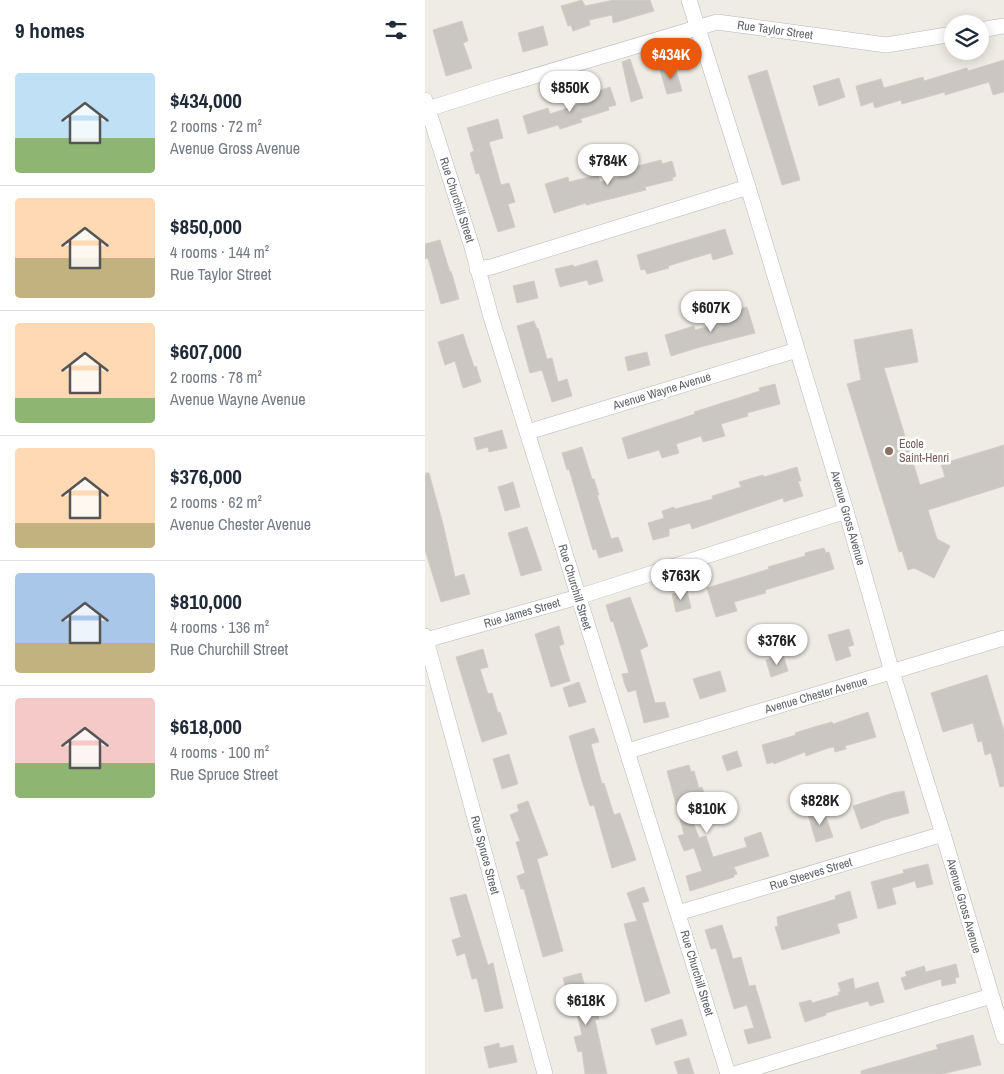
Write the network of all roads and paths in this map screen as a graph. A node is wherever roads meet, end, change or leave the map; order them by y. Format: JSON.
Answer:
{"nodes":[{"id":1,"x":689,"y":0,"type":"edge"},
{"id":2,"x":1004,"y":26,"type":"edge"},
{"id":3,"x":698,"y":27,"type":"junction"},
{"id":4,"x":989,"y":28,"type":"edge"},
{"id":5,"x":944,"y":35,"type":"edge"},
{"id":6,"x":427,"y":104,"type":"edge"},
{"id":7,"x":748,"y":188,"type":"junction"},
{"id":8,"x":484,"y":268,"type":"junction"},
{"id":9,"x":797,"y":350,"type":"junction"},
{"id":10,"x":527,"y":432,"type":"junction"},
{"id":11,"x":846,"y":511,"type":"junction"},
{"id":12,"x":578,"y":597,"type":"junction"},
{"id":13,"x":425,"y":638,"type":"edge"},
{"id":14,"x":1004,"y":638,"type":"edge"},
{"id":15,"x":429,"y":664,"type":"edge"},
{"id":16,"x":892,"y":672,"type":"junction"},
{"id":17,"x":628,"y":751,"type":"junction"},
{"id":18,"x":943,"y":834,"type":"junction"},
{"id":19,"x":678,"y":913,"type":"junction"},
{"id":20,"x":991,"y":996,"type":"junction"},
{"id":21,"x":1004,"y":1037,"type":"edge"},
{"id":22,"x":545,"y":1074,"type":"edge"},
{"id":23,"x":728,"y":1074,"type":"edge"},
{"id":24,"x":735,"y":1074,"type":"edge"}],
"edges":[{"from":1,"to":3,"type":"street","name":"Avenue Gross Avenue"},
{"from":2,"to":4,"type":"street"},
{"from":3,"to":5,"type":"street","name":"Rue Taylor Street"},
{"from":3,"to":6,"type":"street","name":"Rue Taylor Street"},
{"from":3,"to":7,"type":"street","name":"Avenue Gross Avenue"},
{"from":6,"to":8,"type":"street","name":"Rue Churchill Street"},
{"from":7,"to":8,"type":"street"},
{"from":7,"to":9,"type":"street","name":"Avenue Gross Avenue"},
{"from":8,"to":10,"type":"street","name":"Rue Churchill Street"},
{"from":9,"to":10,"type":"street","name":"Avenue Wayne Avenue"},
{"from":9,"to":11,"type":"street","name":"Avenue Gross Avenue"},
{"from":10,"to":12,"type":"street","name":"Rue Churchill Street"},
{"from":11,"to":12,"type":"street","name":"Rue James Street"},
{"from":11,"to":16,"type":"street","name":"Avenue Gross Avenue"},
{"from":12,"to":13,"type":"street","name":"Rue James Street"},
{"from":12,"to":17,"type":"street","name":"Rue Churchill Street"},
{"from":13,"to":15,"type":"street","name":"Rue Spruce Street"},
{"from":14,"to":16,"type":"street","name":"Avenue Chester Avenue"},
{"from":15,"to":22,"type":"street","name":"Rue Spruce Street"},
{"from":16,"to":17,"type":"street","name":"Avenue Chester Avenue"},
{"from":16,"to":18,"type":"street","name":"Avenue Gross Avenue"},
{"from":17,"to":19,"type":"street","name":"Rue Churchill Street"},
{"from":18,"to":19,"type":"street","name":"Rue Steeves Street"},
{"from":18,"to":20,"type":"street","name":"Avenue Gross Avenue"},
{"from":19,"to":23,"type":"street","name":"Rue Churchill Street"},
{"from":20,"to":21,"type":"street","name":"Avenue Gross Avenue"},
{"from":20,"to":24,"type":"street"}]}
